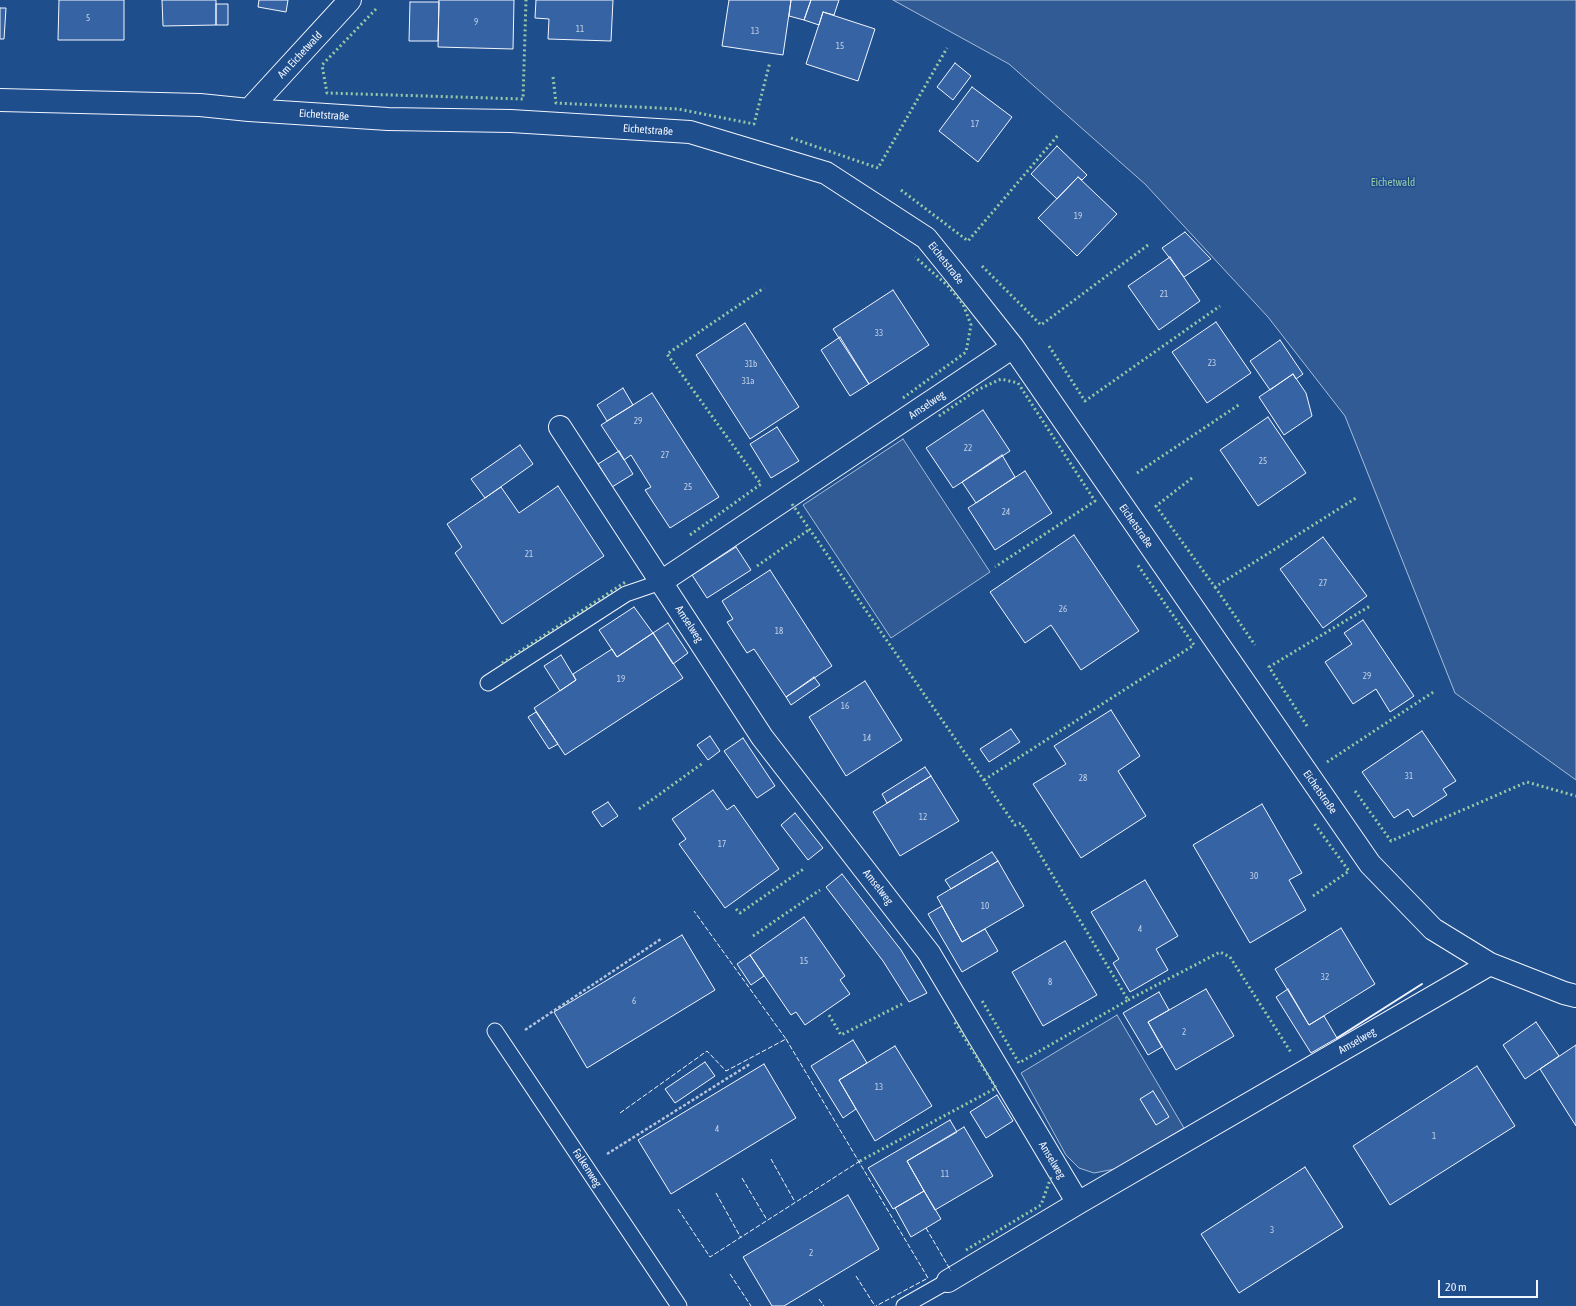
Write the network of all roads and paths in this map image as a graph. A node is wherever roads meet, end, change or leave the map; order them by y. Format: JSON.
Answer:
{"nodes":[{"id":1,"x":350,"y":0,"type":"edge"},
{"id":2,"x":0,"y":100,"type":"edge"},
{"id":3,"x":249,"y":110,"type":"junction"},
{"id":4,"x":1013,"y":347,"type":"junction"},
{"id":5,"x":560,"y":427,"type":"dead end"},
{"id":6,"x":662,"y":582,"type":"junction"},
{"id":7,"x":488,"y":683,"type":"dead end"},
{"id":8,"x":661,"y":939,"type":"dead end"},
{"id":9,"x":1490,"y":964,"type":"junction"},
{"id":10,"x":1576,"y":996,"type":"edge"},
{"id":11,"x":495,"y":1031,"type":"dead end"},
{"id":12,"x":504,"y":1043,"type":"junction"},
{"id":13,"x":750,"y":1064,"type":"dead end"},
{"id":14,"x":586,"y":1167,"type":"junction"},
{"id":15,"x":1078,"y":1203,"type":"junction"},
{"id":16,"x":948,"y":1281,"type":"joint"},
{"id":17,"x":679,"y":1306,"type":"edge"},
{"id":18,"x":904,"y":1306,"type":"edge"}],
"edges":[{"from":1,"to":3,"type":"street","name":"Am Eichetwald"},
{"from":2,"to":3,"type":"street","name":"Eichetstraße"},
{"from":3,"to":4,"type":"street","name":"Eichetstraße"},
{"from":4,"to":6,"type":"street","name":"Amselweg"},
{"from":4,"to":9,"type":"street","name":"Eichetstraße"},
{"from":5,"to":6,"type":"street","name":"Amselweg"},
{"from":6,"to":7,"type":"lane"},
{"from":6,"to":15,"type":"street","name":"Amselweg"},
{"from":8,"to":12,"type":"path"},
{"from":9,"to":10,"type":"street","name":"Eichetstraße"},
{"from":9,"to":15,"type":"street","name":"Amselweg"},
{"from":11,"to":12,"type":"lane","name":"Falkenweg"},
{"from":12,"to":14,"type":"lane","name":"Falkenweg"},
{"from":13,"to":14,"type":"path"},
{"from":14,"to":17,"type":"lane","name":"Falkenweg"},
{"from":15,"to":16,"type":"street","name":"Amselweg"},
{"from":16,"to":18,"type":"lane"}]}
